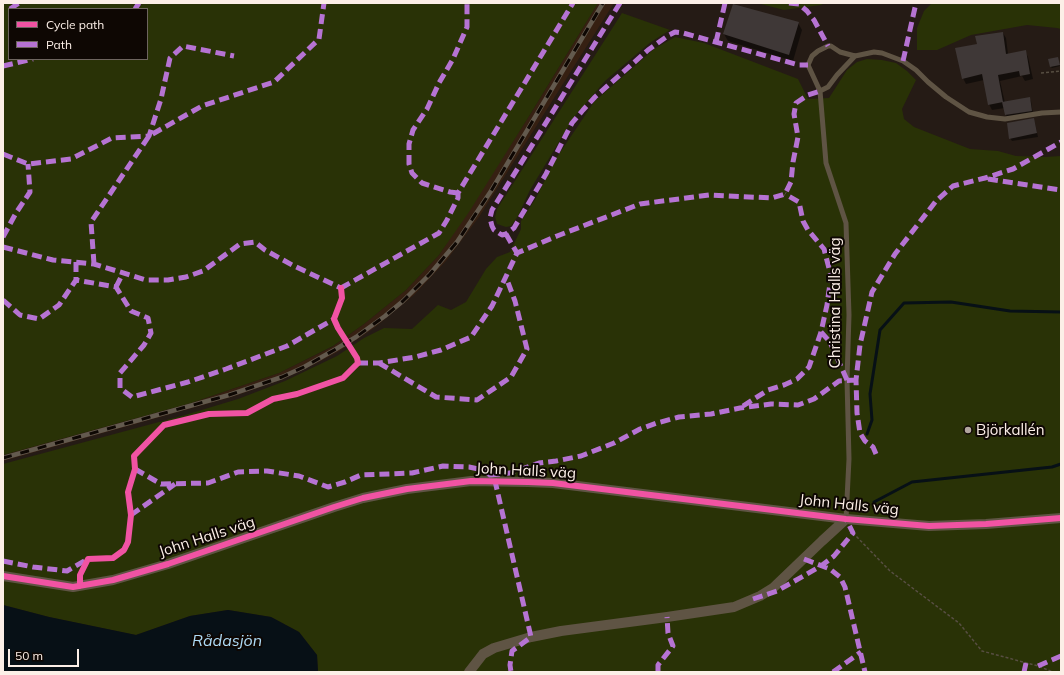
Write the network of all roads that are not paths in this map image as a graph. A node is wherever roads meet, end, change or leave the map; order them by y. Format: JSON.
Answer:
{"nodes":[{"id":1,"x":855,"y":56,"type":"junction"},
{"id":2,"x":820,"y":91,"type":"junction"},
{"id":3,"x":1061,"y":112,"type":"edge"},
{"id":4,"x":1061,"y":518,"type":"edge"},
{"id":5,"x":846,"y":519,"type":"junction"},
{"id":6,"x":3,"y":576,"type":"edge"},
{"id":7,"x":469,"y":672,"type":"edge"}],
"edges":[{"from":1,"to":2,"type":"lane"},
{"from":1,"to":2,"type":"lane","name":"Christina Halls väg"},
{"from":1,"to":3,"type":"lane"},
{"from":2,"to":5,"type":"lane","name":"Christina Halls väg"},
{"from":4,"to":5,"type":"street","name":"John Halls väg"},
{"from":5,"to":6,"type":"street","name":"John Halls väg"},
{"from":5,"to":7,"type":"street","name":"John Halls väg"}]}
